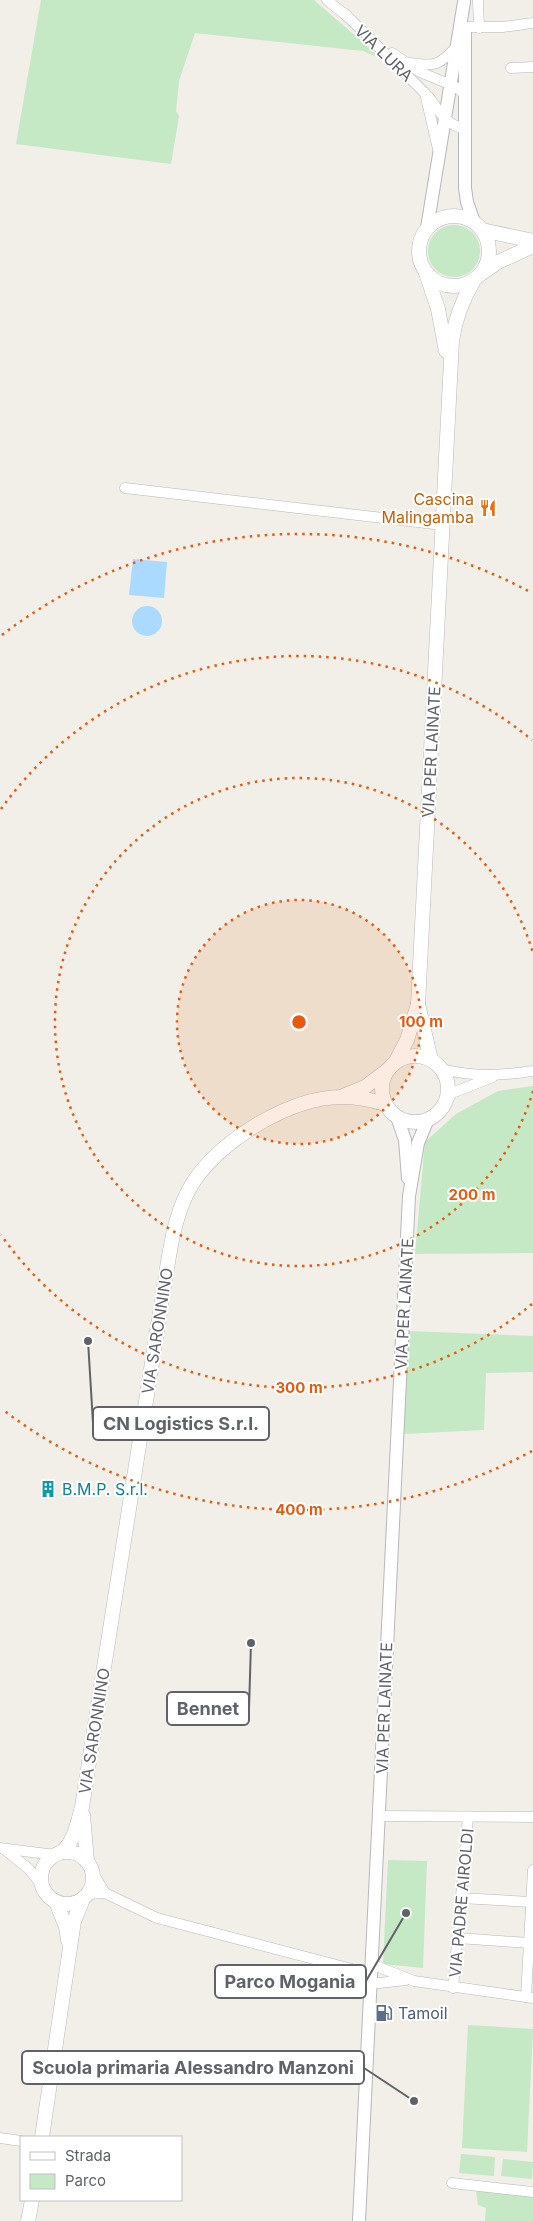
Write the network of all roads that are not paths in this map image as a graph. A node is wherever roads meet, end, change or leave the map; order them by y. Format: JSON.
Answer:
{"nodes":[{"id":1,"x":328,"y":0,"type":"edge"},
{"id":2,"x":478,"y":0,"type":"edge"},
{"id":3,"x":464,"y":1,"type":"edge"},
{"id":4,"x":344,"y":14,"type":"junction"},
{"id":5,"x":533,"y":23,"type":"edge"},
{"id":6,"x":465,"y":27,"type":"junction"},
{"id":7,"x":479,"y":28,"type":"junction"},
{"id":8,"x":456,"y":46,"type":"junction"},
{"id":9,"x":404,"y":62,"type":"junction"},
{"id":10,"x":533,"y":67,"type":"edge"},
{"id":11,"x":511,"y":68,"type":"dead end"},
{"id":12,"x":449,"y":85,"type":"junction"},
{"id":13,"x":425,"y":92,"type":"junction"},
{"id":14,"x":466,"y":95,"type":"junction"},
{"id":15,"x":444,"y":117,"type":"junction"},
{"id":16,"x":466,"y":128,"type":"junction"},
{"id":17,"x":439,"y":152,"type":"junction"},
{"id":18,"x":478,"y":226,"type":"junction"},
{"id":19,"x":427,"y":228,"type":"junction"},
{"id":20,"x":533,"y":241,"type":"edge"},
{"id":21,"x":533,"y":246,"type":"edge"},
{"id":22,"x":426,"y":273,"type":"junction"},
{"id":23,"x":477,"y":278,"type":"junction"},
{"id":24,"x":450,"y":374,"type":"junction"},
{"id":25,"x":125,"y":488,"type":"dead end"},
{"id":26,"x":443,"y":526,"type":"junction"},
{"id":27,"x":418,"y":1004,"type":"junction"},
{"id":28,"x":436,"y":1065,"type":"junction"},
{"id":29,"x":392,"y":1066,"type":"junction"},
{"id":30,"x":533,"y":1071,"type":"edge"},
{"id":31,"x":496,"y":1076,"type":"junction"},
{"id":32,"x":342,"y":1097,"type":"junction"},
{"id":33,"x":385,"y":1104,"type":"junction"},
{"id":34,"x":442,"y":1108,"type":"junction"},
{"id":35,"x":397,"y":1117,"type":"junction"},
{"id":36,"x":428,"y":1119,"type":"junction"},
{"id":37,"x":409,"y":1196,"type":"junction"},
{"id":38,"x":82,"y":1806,"type":"junction"},
{"id":39,"x":379,"y":1816,"type":"junction"},
{"id":40,"x":468,"y":1817,"type":"junction"},
{"id":41,"x":533,"y":1817,"type":"edge"},
{"id":42,"x":2,"y":1848,"type":"edge"},
{"id":43,"x":58,"y":1854,"type":"junction"},
{"id":44,"x":90,"y":1867,"type":"junction"},
{"id":45,"x":533,"y":1870,"type":"edge"},
{"id":46,"x":42,"y":1886,"type":"junction"},
{"id":47,"x":105,"y":1893,"type":"junction"},
{"id":48,"x":86,"y":1897,"type":"junction"},
{"id":49,"x":461,"y":1898,"type":"junction"},
{"id":50,"x":56,"y":1902,"type":"junction"},
{"id":51,"x":531,"y":1902,"type":"junction"},
{"id":52,"x":458,"y":1938,"type":"junction"},
{"id":53,"x":529,"y":1943,"type":"junction"},
{"id":54,"x":69,"y":1953,"type":"junction"},
{"id":55,"x":372,"y":1964,"type":"junction"},
{"id":56,"x":352,"y":1969,"type":"dead end"},
{"id":57,"x":407,"y":1980,"type":"junction"},
{"id":58,"x":370,"y":1984,"type":"junction"},
{"id":59,"x":453,"y":1988,"type":"junction"},
{"id":60,"x":530,"y":1998,"type":"edge"},
{"id":61,"x":42,"y":2136,"type":"edge"},
{"id":62,"x":0,"y":2138,"type":"edge"},
{"id":63,"x":20,"y":2141,"type":"edge"},
{"id":64,"x":452,"y":2184,"type":"dead end"},
{"id":65,"x":533,"y":2192,"type":"edge"},
{"id":66,"x":32,"y":2201,"type":"edge"},
{"id":67,"x":28,"y":2221,"type":"edge"},
{"id":68,"x":359,"y":2221,"type":"edge"}],
"edges":[{"from":1,"to":4,"type":"street","name":"VIA LURA"},
{"from":2,"to":7,"type":"street"},
{"from":3,"to":6,"type":"street"},
{"from":3,"to":8,"type":"street"},
{"from":4,"to":9,"type":"street","name":"VIA LURA"},
{"from":4,"to":13,"type":"street","name":"VIA LURA"},
{"from":5,"to":7,"type":"street"},
{"from":6,"to":7,"type":"street"},
{"from":6,"to":14,"type":"street"},
{"from":8,"to":9,"type":"street","name":"VIA LURA"},
{"from":8,"to":12,"type":"street"},
{"from":9,"to":12,"type":"street","name":"VIA LURA"},
{"from":10,"to":11,"type":"street"},
{"from":12,"to":14,"type":"street","name":"VIA LURA"},
{"from":12,"to":15,"type":"street"},
{"from":13,"to":15,"type":"street","name":"VIA LURA"},
{"from":13,"to":17,"type":"street","name":"VIA LURA"},
{"from":14,"to":16,"type":"street"},
{"from":15,"to":16,"type":"street","name":"VIA LURA"},
{"from":15,"to":17,"type":"street"},
{"from":16,"to":18,"type":"street"},
{"from":17,"to":19,"type":"street"},
{"from":18,"to":19,"type":"main road"},
{"from":18,"to":20,"type":"main road"},
{"from":18,"to":23,"type":"main road"},
{"from":19,"to":22,"type":"main road"},
{"from":21,"to":23,"type":"main road"},
{"from":22,"to":23,"type":"main road"},
{"from":22,"to":24,"type":"main road"},
{"from":23,"to":24,"type":"main road"},
{"from":24,"to":26,"type":"main road","name":"VIA PER LAINATE"},
{"from":25,"to":26,"type":"street"},
{"from":26,"to":27,"type":"main road","name":"VIA PER LAINATE"},
{"from":27,"to":28,"type":"main road","name":"VIA PER LAINATE"},
{"from":27,"to":29,"type":"main road","name":"VIA PER LAINATE"},
{"from":28,"to":29,"type":"main road"},
{"from":28,"to":31,"type":"street"},
{"from":28,"to":34,"type":"main road"},
{"from":29,"to":32,"type":"main road","name":"VIA SARONNINO"},
{"from":29,"to":33,"type":"main road"},
{"from":30,"to":31,"type":"street"},
{"from":31,"to":34,"type":"street"},
{"from":32,"to":33,"type":"main road","name":"VIA SARONNINO"},
{"from":32,"to":38,"type":"main road","name":"VIA SARONNINO"},
{"from":33,"to":35,"type":"main road"},
{"from":34,"to":36,"type":"main road"},
{"from":35,"to":36,"type":"main road"},
{"from":35,"to":37,"type":"street","name":"VIA PER LAINATE"},
{"from":36,"to":37,"type":"street","name":"VIA PER LAINATE"},
{"from":37,"to":39,"type":"street","name":"VIA PER LAINATE"},
{"from":38,"to":43,"type":"main road","name":"VIA SARONNINO"},
{"from":38,"to":44,"type":"main road","name":"VIA SARONNINO"},
{"from":39,"to":40,"type":"street"},
{"from":39,"to":55,"type":"street","name":"VIA PER LAINATE"},
{"from":40,"to":41,"type":"street"},
{"from":40,"to":49,"type":"street","name":"VIA PADRE AIROLDI"},
{"from":42,"to":43,"type":"street"},
{"from":42,"to":46,"type":"street"},
{"from":43,"to":44,"type":"main road"},
{"from":43,"to":46,"type":"main road"},
{"from":44,"to":47,"type":"street"},
{"from":44,"to":48,"type":"main road"},
{"from":45,"to":51,"type":"street"},
{"from":46,"to":50,"type":"main road"},
{"from":47,"to":48,"type":"street"},
{"from":47,"to":56,"type":"street"},
{"from":48,"to":50,"type":"main road"},
{"from":48,"to":54,"type":"main road"},
{"from":49,"to":51,"type":"street"},
{"from":49,"to":52,"type":"street","name":"VIA PADRE AIROLDI"},
{"from":50,"to":54,"type":"main road"},
{"from":51,"to":53,"type":"street"},
{"from":52,"to":53,"type":"street"},
{"from":52,"to":59,"type":"street","name":"VIA PADRE AIROLDI"},
{"from":53,"to":60,"type":"street"},
{"from":54,"to":61,"type":"main road"},
{"from":55,"to":57,"type":"street"},
{"from":55,"to":58,"type":"street","name":"VIA PER LAINATE"},
{"from":57,"to":58,"type":"street"},
{"from":57,"to":59,"type":"street"},
{"from":58,"to":68,"type":"street","name":"VIA PER LAINATE"},
{"from":59,"to":60,"type":"street"},
{"from":62,"to":63,"type":"street"},
{"from":64,"to":65,"type":"street"},
{"from":66,"to":67,"type":"main road"}]}
